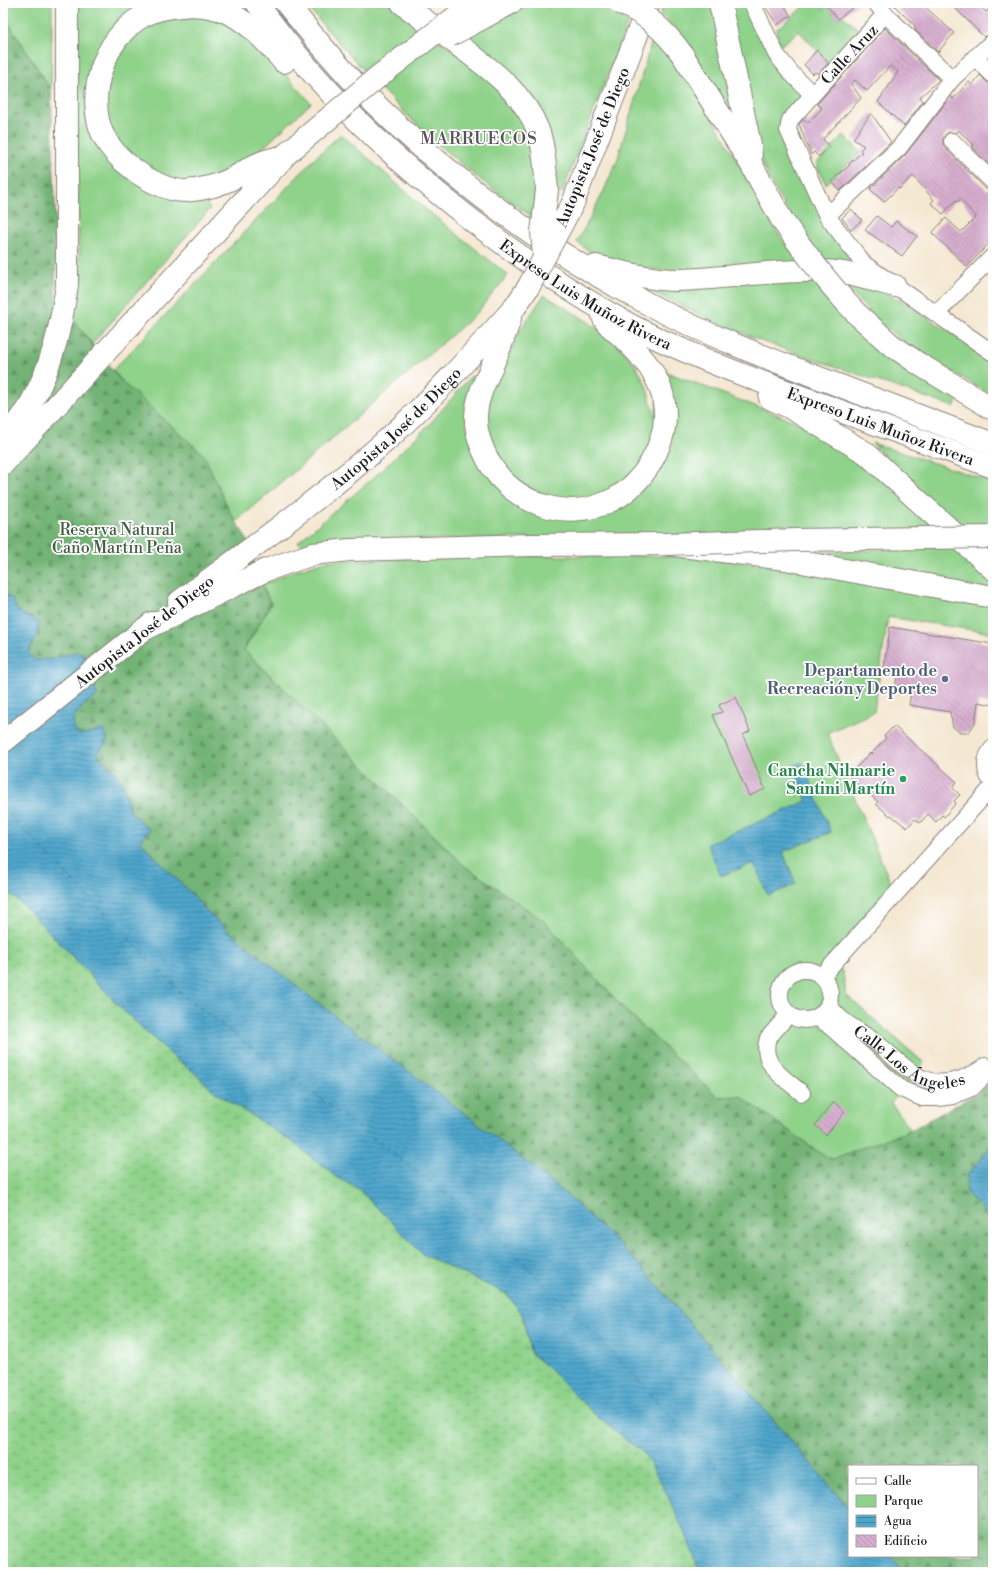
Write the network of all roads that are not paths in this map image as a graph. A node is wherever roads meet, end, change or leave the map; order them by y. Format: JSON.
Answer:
{"nodes":[{"id":1,"x":67,"y":3,"type":"edge"},
{"id":2,"x":257,"y":3,"type":"edge"},
{"id":3,"x":286,"y":3,"type":"edge"},
{"id":4,"x":402,"y":3,"type":"edge"},
{"id":5,"x":511,"y":3,"type":"edge"},
{"id":6,"x":620,"y":3,"type":"edge"},
{"id":7,"x":649,"y":3,"type":"edge"},
{"id":8,"x":720,"y":3,"type":"edge"},
{"id":9,"x":752,"y":3,"type":"edge"},
{"id":10,"x":478,"y":7,"type":"edge"},
{"id":11,"x":881,"y":9,"type":"edge"},
{"id":12,"x":993,"y":41,"type":"edge"},
{"id":13,"x":975,"y":57,"type":"junction"},
{"id":14,"x":993,"y":75,"type":"edge"},
{"id":15,"x":316,"y":78,"type":"junction"},
{"id":16,"x":952,"y":80,"type":"junction"},
{"id":17,"x":812,"y":94,"type":"junction"},
{"id":18,"x":952,"y":141,"type":"dead end"},
{"id":19,"x":284,"y":156,"type":"junction"},
{"id":20,"x":751,"y":164,"type":"junction"},
{"id":21,"x":993,"y":182,"type":"edge"},
{"id":22,"x":827,"y":216,"type":"junction"},
{"id":23,"x":993,"y":256,"type":"edge"},
{"id":24,"x":544,"y":258,"type":"junction"},
{"id":25,"x":572,"y":260,"type":"junction"},
{"id":26,"x":895,"y":286,"type":"junction"},
{"id":27,"x":515,"y":307,"type":"junction"},
{"id":28,"x":600,"y":308,"type":"junction"},
{"id":29,"x":936,"y":314,"type":"junction"},
{"id":30,"x":687,"y":352,"type":"junction"},
{"id":31,"x":993,"y":353,"type":"edge"},
{"id":32,"x":993,"y":409,"type":"edge"},
{"id":33,"x":3,"y":440,"type":"edge"},
{"id":34,"x":993,"y":444,"type":"edge"},
{"id":35,"x":3,"y":464,"type":"edge"},
{"id":36,"x":993,"y":467,"type":"edge"},
{"id":37,"x":993,"y":537,"type":"edge"},
{"id":38,"x":665,"y":544,"type":"junction"},
{"id":39,"x":993,"y":569,"type":"edge"},
{"id":40,"x":993,"y":597,"type":"edge"},
{"id":41,"x":137,"y":634,"type":"junction"},
{"id":42,"x":3,"y":742,"type":"edge"},
{"id":43,"x":993,"y":748,"type":"edge"},
{"id":44,"x":993,"y":784,"type":"edge"},
{"id":45,"x":822,"y":976,"type":"junction"},
{"id":46,"x":830,"y":1004,"type":"junction"},
{"id":47,"x":789,"y":1014,"type":"junction"},
{"id":48,"x":818,"y":1018,"type":"junction"},
{"id":49,"x":993,"y":1057,"type":"edge"},
{"id":50,"x":993,"y":1067,"type":"edge"},
{"id":51,"x":802,"y":1093,"type":"dead end"}],
"edges":[{"from":1,"to":33,"type":"highway"},
{"from":2,"to":15,"type":"highway","name":"Expreso Luis Muñoz Rivera"},
{"from":3,"to":25,"type":"highway","name":"Expreso Luis Muñoz Rivera"},
{"from":4,"to":24,"type":"highway","bridge":true},
{"from":5,"to":10,"type":"highway"},
{"from":6,"to":20,"type":"highway","bridge":true},
{"from":7,"to":24,"type":"highway","name":"Autopista José de Diego","bridge":true},
{"from":8,"to":20,"type":"highway"},
{"from":9,"to":17,"type":"street"},
{"from":10,"to":19,"type":"highway","bridge":true},
{"from":11,"to":16,"type":"street"},
{"from":11,"to":17,"type":"street","name":"Calle Aruz"},
{"from":12,"to":13,"type":"street"},
{"from":13,"to":14,"type":"street"},
{"from":13,"to":16,"type":"street"},
{"from":15,"to":19,"type":"highway"},
{"from":15,"to":28,"type":"highway","name":"Expreso Luis Muñoz Rivera"},
{"from":16,"to":22,"type":"street"},
{"from":17,"to":22,"type":"street","name":"Calle Aruz"},
{"from":18,"to":21,"type":"street"},
{"from":19,"to":35,"type":"highway"},
{"from":20,"to":32,"type":"highway","bridge":true},
{"from":22,"to":26,"type":"street","name":"Calle Aruz"},
{"from":23,"to":29,"type":"street"},
{"from":24,"to":27,"type":"highway","name":"Autopista José de Diego","bridge":true},
{"from":25,"to":26,"type":"highway"},
{"from":25,"to":34,"type":"highway","name":"Expreso Luis Muñoz Rivera"},
{"from":26,"to":29,"type":"street","name":"Calle Aruz"},
{"from":27,"to":28,"type":"highway"},
{"from":27,"to":41,"type":"highway","name":"Autopista José de Diego"},
{"from":28,"to":30,"type":"highway","name":"Expreso Luis Muñoz Rivera"},
{"from":29,"to":31,"type":"street","name":"Calle Aruz"},
{"from":30,"to":36,"type":"highway","name":"Expreso Luis Muñoz Rivera"},
{"from":30,"to":39,"type":"highway"},
{"from":37,"to":38,"type":"highway","bridge":true},
{"from":38,"to":40,"type":"highway","bridge":true},
{"from":38,"to":41,"type":"highway"},
{"from":41,"to":42,"type":"highway","name":"Autopista José de Diego"},
{"from":43,"to":44,"type":"street"},
{"from":44,"to":45,"type":"street"},
{"from":45,"to":46,"type":"street"},
{"from":45,"to":47,"type":"street"},
{"from":46,"to":48,"type":"street"},
{"from":46,"to":49,"type":"street","name":"Calle Los Ángeles"},
{"from":47,"to":48,"type":"street"},
{"from":47,"to":51,"type":"street"},
{"from":48,"to":50,"type":"street","name":"Calle Los Ángeles"}]}
